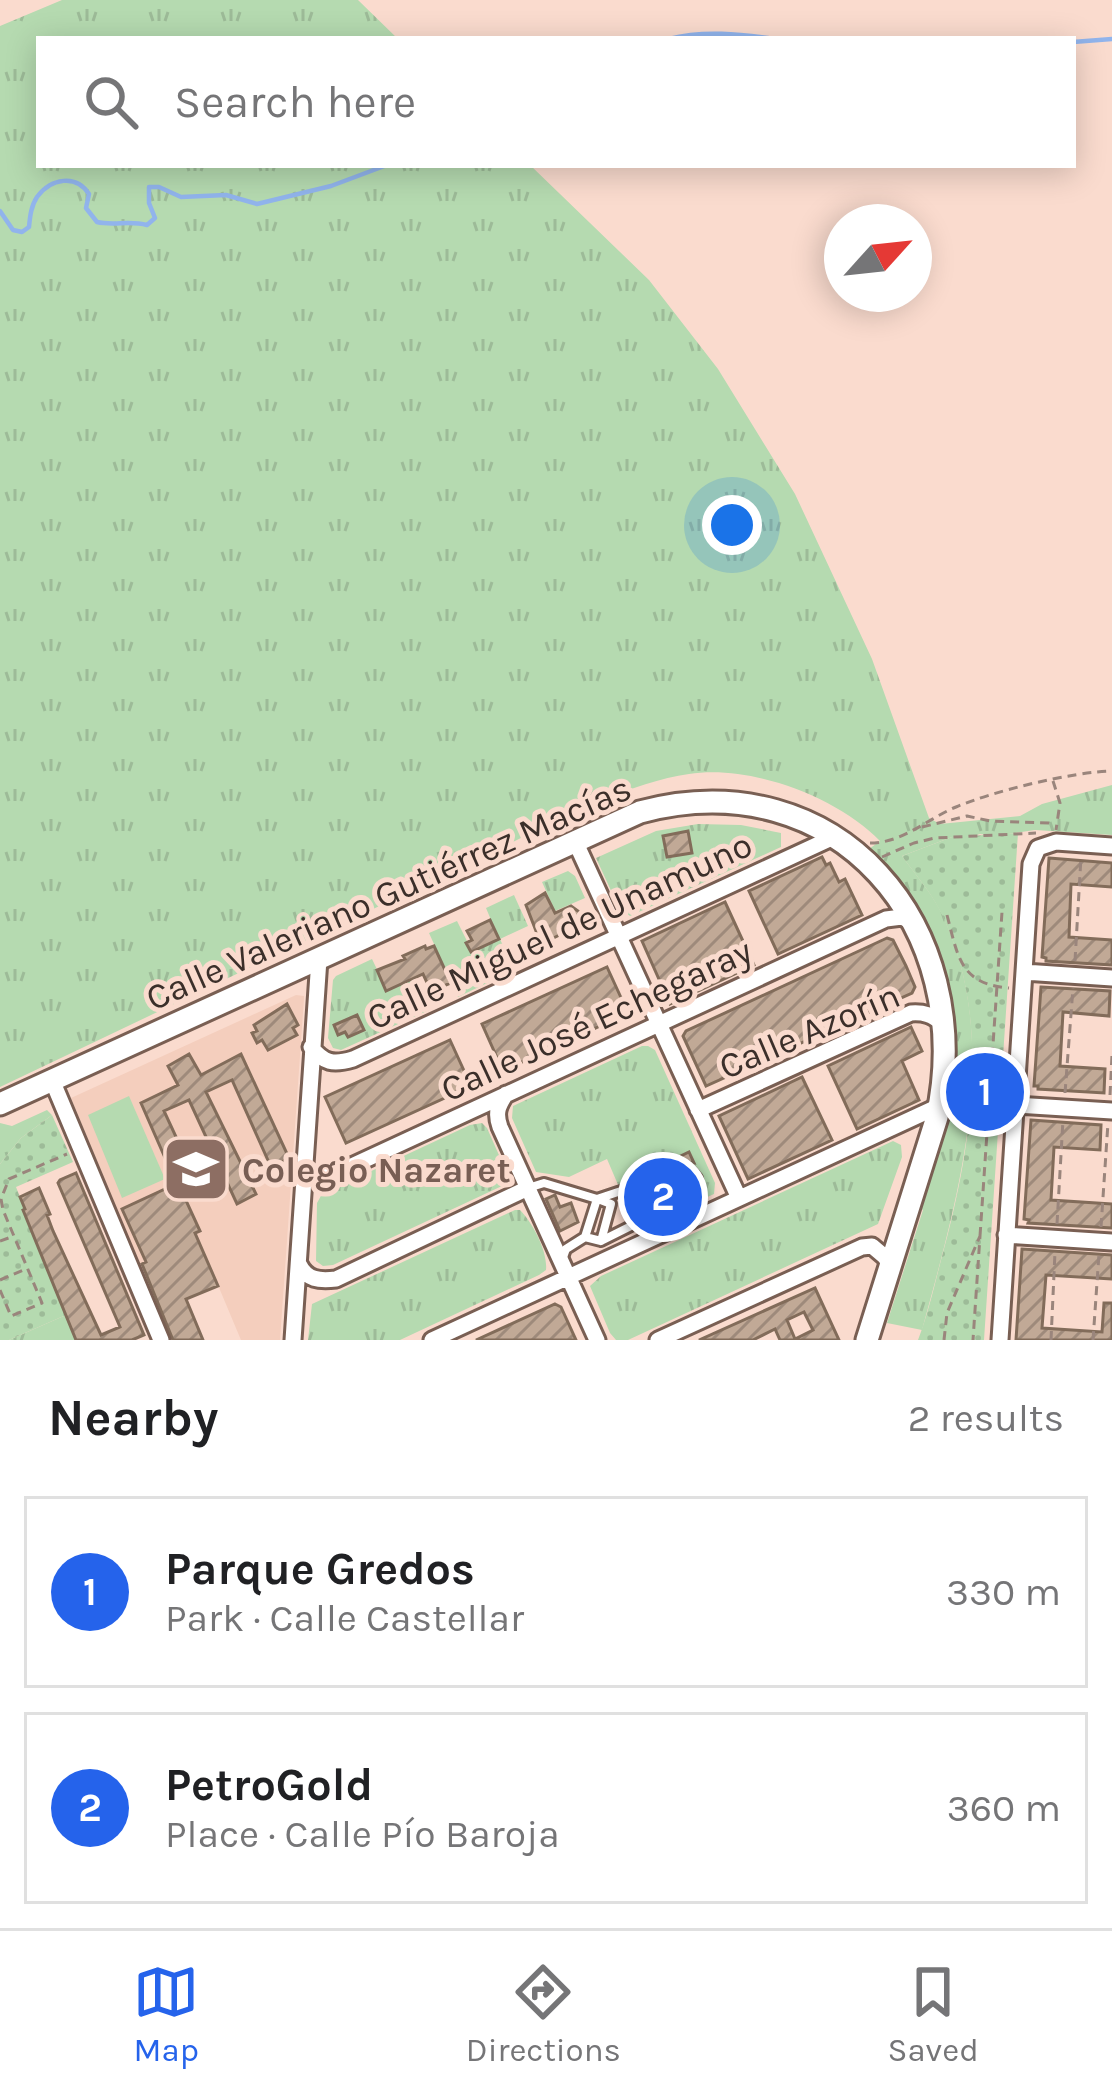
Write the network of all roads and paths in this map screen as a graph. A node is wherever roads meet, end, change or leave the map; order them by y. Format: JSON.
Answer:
{"nodes":[{"id":1,"x":1112,"y":772,"type":"edge"},
{"id":2,"x":1053,"y":781,"type":"junction"},
{"id":3,"x":794,"y":815,"type":"junction"},
{"id":4,"x":916,"y":828,"type":"junction"},
{"id":5,"x":1056,"y":834,"type":"junction"},
{"id":6,"x":574,"y":841,"type":"junction"},
{"id":7,"x":844,"y":842,"type":"junction"},
{"id":8,"x":1082,"y":844,"type":"junction"},
{"id":9,"x":1112,"y":846,"type":"edge"},
{"id":10,"x":800,"y":852,"type":"junction"},
{"id":11,"x":877,"y":860,"type":"dead end"},
{"id":12,"x":1002,"y":911,"type":"dead end"},
{"id":13,"x":947,"y":915,"type":"dead end"},
{"id":14,"x":912,"y":922,"type":"junction"},
{"id":15,"x":618,"y":936,"type":"junction"},
{"id":16,"x":319,"y":959,"type":"junction"},
{"id":17,"x":1074,"y":976,"type":"junction"},
{"id":18,"x":1112,"y":978,"type":"edge"},
{"id":19,"x":1023,"y":980,"type":"junction"},
{"id":20,"x":997,"y":987,"type":"junction"},
{"id":21,"x":658,"y":1023,"type":"junction"},
{"id":22,"x":942,"y":1023,"type":"junction"},
{"id":23,"x":311,"y":1047,"type":"junction"},
{"id":24,"x":1112,"y":1055,"type":"edge"},
{"id":25,"x":52,"y":1080,"type":"junction"},
{"id":26,"x":506,"y":1094,"type":"junction"},
{"id":27,"x":0,"y":1104,"type":"edge"},
{"id":28,"x":1015,"y":1105,"type":"junction"},
{"id":29,"x":939,"y":1106,"type":"junction"},
{"id":30,"x":1064,"y":1108,"type":"junction"},
{"id":31,"x":698,"y":1110,"type":"junction"},
{"id":32,"x":1110,"y":1111,"type":"edge"},
{"id":33,"x":69,"y":1153,"type":"dead end"},
{"id":34,"x":304,"y":1176,"type":"junction"},
{"id":35,"x":5,"y":1185,"type":"junction"},
{"id":36,"x":528,"y":1188,"type":"junction"},
{"id":37,"x":0,"y":1193,"type":"edge"},
{"id":38,"x":739,"y":1198,"type":"junction"},
{"id":39,"x":597,"y":1199,"type":"junction"},
{"id":40,"x":1006,"y":1235,"type":"junction"},
{"id":41,"x":14,"y":1236,"type":"junction"},
{"id":42,"x":980,"y":1236,"type":"junction"},
{"id":43,"x":585,"y":1237,"type":"junction"},
{"id":44,"x":1056,"y":1238,"type":"junction"},
{"id":45,"x":0,"y":1241,"type":"edge"},
{"id":46,"x":601,"y":1241,"type":"junction"},
{"id":47,"x":1106,"y":1242,"type":"edge"},
{"id":48,"x":299,"y":1264,"type":"junction"},
{"id":49,"x":27,"y":1268,"type":"junction"},
{"id":50,"x":891,"y":1268,"type":"junction"},
{"id":51,"x":565,"y":1269,"type":"junction"},
{"id":52,"x":0,"y":1280,"type":"edge"},
{"id":53,"x":0,"y":1290,"type":"edge"},
{"id":54,"x":161,"y":1340,"type":"edge"},
{"id":55,"x":293,"y":1340,"type":"edge"},
{"id":56,"x":432,"y":1340,"type":"edge"},
{"id":57,"x":597,"y":1340,"type":"edge"},
{"id":58,"x":658,"y":1340,"type":"edge"},
{"id":59,"x":867,"y":1340,"type":"edge"},
{"id":60,"x":944,"y":1340,"type":"edge"},
{"id":61,"x":973,"y":1340,"type":"edge"},
{"id":62,"x":1000,"y":1340,"type":"edge"},
{"id":63,"x":1051,"y":1340,"type":"edge"},
{"id":64,"x":1093,"y":1340,"type":"edge"}],
"edges":[{"from":1,"to":2,"type":"path"},
{"from":2,"to":4,"type":"path"},
{"from":2,"to":5,"type":"path"},
{"from":3,"to":6,"type":"main road","name":"Calle Valeriano Gutiérrez Macías"},
{"from":3,"to":7,"type":"main road","name":"Calle Valeriano Gutiérrez Macías"},
{"from":3,"to":10,"type":"street"},
{"from":4,"to":5,"type":"path"},
{"from":4,"to":7,"type":"path"},
{"from":5,"to":8,"type":"street"},
{"from":5,"to":11,"type":"path"},
{"from":5,"to":19,"type":"street"},
{"from":6,"to":15,"type":"street"},
{"from":6,"to":16,"type":"main road","name":"Calle Valeriano Gutiérrez Macías"},
{"from":7,"to":10,"type":"street","name":"Calle Miguel de Unamuno"},
{"from":7,"to":14,"type":"main road","name":"Calle Valeriano Gutiérrez Macías"},
{"from":8,"to":9,"type":"street"},
{"from":8,"to":17,"type":"path"},
{"from":10,"to":15,"type":"street","name":"Calle Miguel de Unamuno"},
{"from":12,"to":20,"type":"path"},
{"from":13,"to":20,"type":"path"},
{"from":14,"to":21,"type":"street","name":"Calle José Echegaray"},
{"from":14,"to":22,"type":"main road","name":"Calle Valeriano Gutiérrez Macías"},
{"from":15,"to":21,"type":"street"},
{"from":15,"to":23,"type":"street","name":"Calle Miguel de Unamuno"},
{"from":16,"to":23,"type":"street"},
{"from":16,"to":25,"type":"main road","name":"Calle Valeriano Gutiérrez Macías"},
{"from":17,"to":18,"type":"street"},
{"from":17,"to":19,"type":"street"},
{"from":17,"to":30,"type":"path"},
{"from":19,"to":20,"type":"path"},
{"from":19,"to":28,"type":"street"},
{"from":20,"to":42,"type":"path"},
{"from":21,"to":26,"type":"street","name":"Calle José Echegaray"},
{"from":21,"to":31,"type":"street"},
{"from":22,"to":29,"type":"main road","name":"Calle Valeriano Gutiérrez Macías"},
{"from":22,"to":31,"type":"street","name":"Calle Azorín"},
{"from":23,"to":34,"type":"street"},
{"from":24,"to":32,"type":"path"},
{"from":25,"to":27,"type":"main road","name":"Calle Valeriano Gutiérrez Macías"},
{"from":25,"to":54,"type":"street"},
{"from":26,"to":34,"type":"street","name":"Calle José Echegaray"},
{"from":26,"to":36,"type":"street"},
{"from":28,"to":30,"type":"street"},
{"from":28,"to":40,"type":"street"},
{"from":29,"to":38,"type":"street"},
{"from":29,"to":50,"type":"main road","name":"Calle Valeriano Gutiérrez Macías"},
{"from":30,"to":32,"type":"street"},
{"from":30,"to":44,"type":"path"},
{"from":31,"to":38,"type":"street"},
{"from":32,"to":47,"type":"path"},
{"from":33,"to":35,"type":"path"},
{"from":34,"to":48,"type":"street"},
{"from":35,"to":37,"type":"path"},
{"from":35,"to":41,"type":"path"},
{"from":36,"to":39,"type":"lane"},
{"from":36,"to":48,"type":"street"},
{"from":36,"to":51,"type":"street"},
{"from":38,"to":51,"type":"street"},
{"from":39,"to":43,"type":"lane"},
{"from":39,"to":46,"type":"lane"},
{"from":39,"to":46,"type":"lane"},
{"from":40,"to":44,"type":"street"},
{"from":40,"to":62,"type":"street"},
{"from":41,"to":45,"type":"path"},
{"from":41,"to":49,"type":"path"},
{"from":42,"to":60,"type":"path"},
{"from":42,"to":61,"type":"path"},
{"from":43,"to":46,"type":"lane"},
{"from":43,"to":51,"type":"lane"},
{"from":44,"to":47,"type":"street"},
{"from":44,"to":63,"type":"path"},
{"from":47,"to":64,"type":"path"},
{"from":48,"to":55,"type":"street"},
{"from":49,"to":52,"type":"path"},
{"from":49,"to":53,"type":"path"},
{"from":50,"to":58,"type":"street"},
{"from":50,"to":59,"type":"main road","name":"Calle Valeriano Gutiérrez Macías"},
{"from":51,"to":56,"type":"street"},
{"from":51,"to":57,"type":"street"}]}
